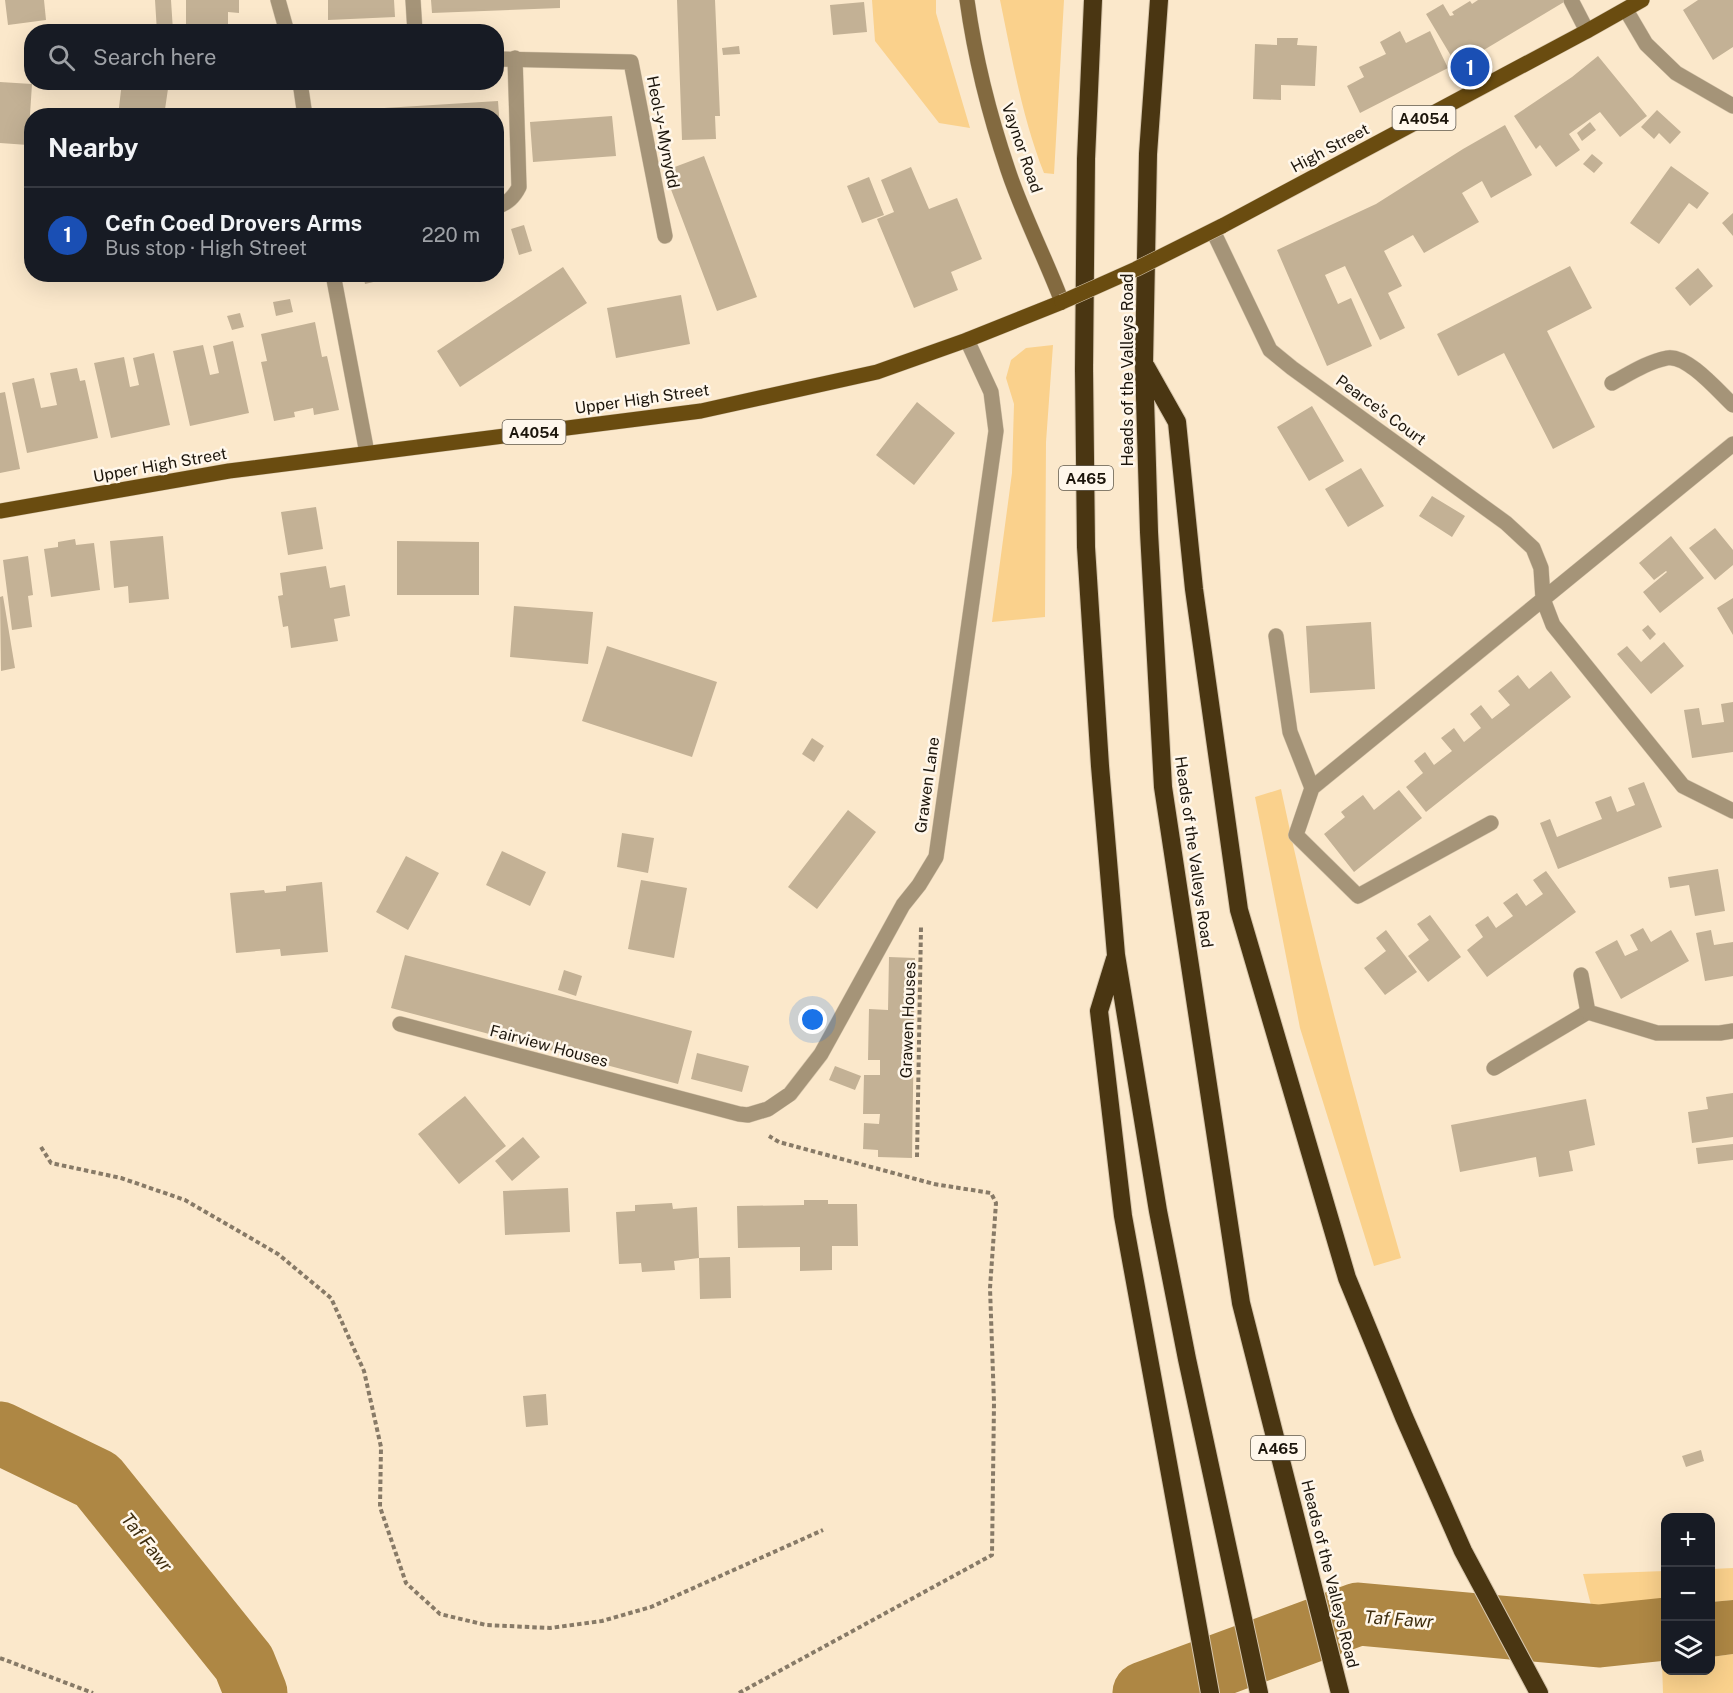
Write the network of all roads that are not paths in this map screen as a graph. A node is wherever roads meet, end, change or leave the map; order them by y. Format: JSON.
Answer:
{"nodes":[{"id":1,"x":278,"y":0,"type":"edge"},
{"id":2,"x":412,"y":0,"type":"edge"},
{"id":3,"x":967,"y":0,"type":"edge"},
{"id":4,"x":1094,"y":0,"type":"edge"},
{"id":5,"x":1159,"y":0,"type":"edge"},
{"id":6,"x":1571,"y":0,"type":"edge"},
{"id":7,"x":1642,"y":0,"type":"edge"},
{"id":8,"x":1626,"y":10,"type":"junction"},
{"id":9,"x":285,"y":24,"type":"edge"},
{"id":10,"x":414,"y":24,"type":"edge"},
{"id":11,"x":1587,"y":31,"type":"junction"},
{"id":12,"x":515,"y":58,"type":"junction"},
{"id":13,"x":504,"y":59,"type":"edge"},
{"id":14,"x":301,"y":90,"type":"edge"},
{"id":15,"x":1733,"y":106,"type":"edge"},
{"id":16,"x":304,"y":108,"type":"edge"},
{"id":17,"x":504,"y":204,"type":"edge"},
{"id":18,"x":1217,"y":229,"type":"junction"},
{"id":19,"x":665,"y":236,"type":"dead end"},
{"id":20,"x":334,"y":282,"type":"edge"},
{"id":21,"x":1058,"y":298,"type":"junction"},
{"id":22,"x":967,"y":340,"type":"junction"},
{"id":23,"x":1144,"y":364,"type":"junction"},
{"id":24,"x":1612,"y":383,"type":"dead end"},
{"id":25,"x":1733,"y":405,"type":"edge"},
{"id":26,"x":1733,"y":444,"type":"edge"},
{"id":27,"x":366,"y":453,"type":"junction"},
{"id":28,"x":0,"y":512,"type":"edge"},
{"id":29,"x":1544,"y":598,"type":"junction"},
{"id":30,"x":1276,"y":636,"type":"dead end"},
{"id":31,"x":1312,"y":788,"type":"junction"},
{"id":32,"x":1733,"y":811,"type":"edge"},
{"id":33,"x":1491,"y":823,"type":"dead end"},
{"id":34,"x":1116,"y":955,"type":"junction"},
{"id":35,"x":1581,"y":975,"type":"dead end"},
{"id":36,"x":1588,"y":1012,"type":"junction"},
{"id":37,"x":400,"y":1024,"type":"dead end"},
{"id":38,"x":1733,"y":1031,"type":"edge"},
{"id":39,"x":1494,"y":1068,"type":"dead end"},
{"id":40,"x":688,"y":1101,"type":"joint"},
{"id":41,"x":1210,"y":1693,"type":"edge"},
{"id":42,"x":1259,"y":1693,"type":"edge"},
{"id":43,"x":1340,"y":1693,"type":"edge"},
{"id":44,"x":1539,"y":1693,"type":"edge"}],
"edges":[{"from":1,"to":9,"type":"street"},
{"from":2,"to":10,"type":"street"},
{"from":3,"to":21,"type":"street","name":"Vaynor Road"},
{"from":4,"to":34,"type":"highway","number":"A465"},
{"from":5,"to":23,"type":"highway","name":"Heads of the Valleys Road","number":"A465"},
{"from":6,"to":11,"type":"street"},
{"from":7,"to":8,"type":"main road","name":"High Street","number":"A4054"},
{"from":8,"to":11,"type":"main road","name":"High Street","number":"A4054"},
{"from":8,"to":15,"type":"street"},
{"from":11,"to":18,"type":"main road","name":"High Street","number":"A4054"},
{"from":12,"to":13,"type":"street","name":"Heol-y-Mynydd"},
{"from":12,"to":17,"type":"street"},
{"from":12,"to":19,"type":"street","name":"Heol-y-Mynydd"},
{"from":14,"to":16,"type":"street"},
{"from":18,"to":21,"type":"main road","name":"High Street","number":"A4054","bridge":true},
{"from":18,"to":29,"type":"street","name":"Pearce's Court"},
{"from":20,"to":27,"type":"street"},
{"from":21,"to":22,"type":"main road","name":"Upper High Street","number":"A4054"},
{"from":22,"to":27,"type":"main road","name":"Upper High Street","number":"A4054"},
{"from":22,"to":40,"type":"street","name":"Grawen Lane"},
{"from":23,"to":43,"type":"highway","name":"Heads of the Valleys Road","number":"A465"},
{"from":23,"to":44,"type":"highway"},
{"from":24,"to":25,"type":"street"},
{"from":26,"to":29,"type":"street"},
{"from":27,"to":28,"type":"main road","name":"Upper High Street","number":"A4054"},
{"from":29,"to":31,"type":"street"},
{"from":29,"to":32,"type":"street","name":"Pearce's Court"},
{"from":30,"to":31,"type":"street"},
{"from":31,"to":33,"type":"street"},
{"from":34,"to":41,"type":"highway"},
{"from":34,"to":42,"type":"highway","number":"A465"},
{"from":35,"to":36,"type":"street"},
{"from":36,"to":38,"type":"street"},
{"from":36,"to":39,"type":"street"},
{"from":37,"to":40,"type":"street","name":"Fairview Houses"}]}
